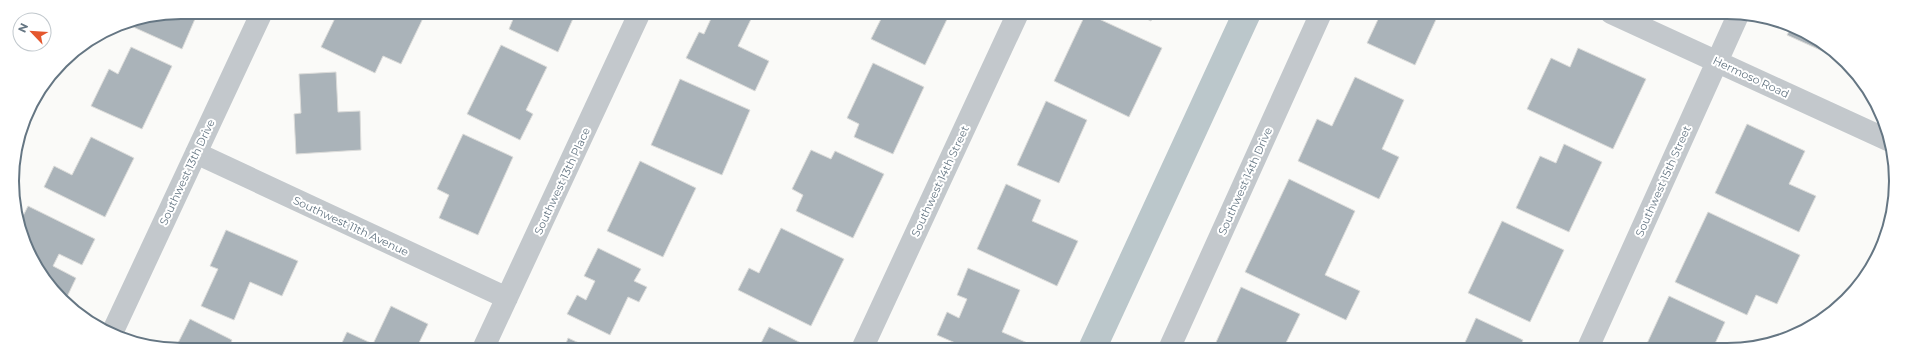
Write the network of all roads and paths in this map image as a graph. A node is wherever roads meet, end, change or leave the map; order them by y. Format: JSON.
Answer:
{"nodes":[{"id":1,"x":259,"y":19,"type":"edge"},
{"id":2,"x":637,"y":19,"type":"edge"},
{"id":3,"x":1015,"y":19,"type":"edge"},
{"id":4,"x":1318,"y":19,"type":"edge"},
{"id":5,"x":1624,"y":19,"type":"edge"},
{"id":6,"x":1736,"y":19,"type":"edge"},
{"id":7,"x":1717,"y":62,"type":"junction"},
{"id":8,"x":1883,"y":138,"type":"edge"},
{"id":9,"x":196,"y":153,"type":"junction"},
{"id":10,"x":507,"y":298,"type":"junction"},
{"id":11,"x":114,"y":329,"type":"edge"},
{"id":12,"x":486,"y":343,"type":"edge"},
{"id":13,"x":865,"y":343,"type":"edge"},
{"id":14,"x":1172,"y":343,"type":"edge"},
{"id":15,"x":1589,"y":343,"type":"edge"}],
"edges":[{"from":1,"to":9,"type":"street","name":"Southwest 13th Drive"},
{"from":2,"to":10,"type":"street","name":"Southwest 13th Place"},
{"from":3,"to":13,"type":"street","name":"Southwest 14th Street"},
{"from":4,"to":14,"type":"street","name":"Southwest 14th Drive"},
{"from":5,"to":7,"type":"street","name":"Hermoso Road"},
{"from":6,"to":7,"type":"street","name":"Southwest 15th Street"},
{"from":7,"to":8,"type":"street","name":"Hermoso Road"},
{"from":7,"to":15,"type":"street","name":"Southwest 15th Street"},
{"from":9,"to":10,"type":"street","name":"Southwest 11th Avenue"},
{"from":9,"to":11,"type":"street","name":"Southwest 13th Drive"},
{"from":10,"to":12,"type":"street","name":"Southwest 13th Place"}]}
